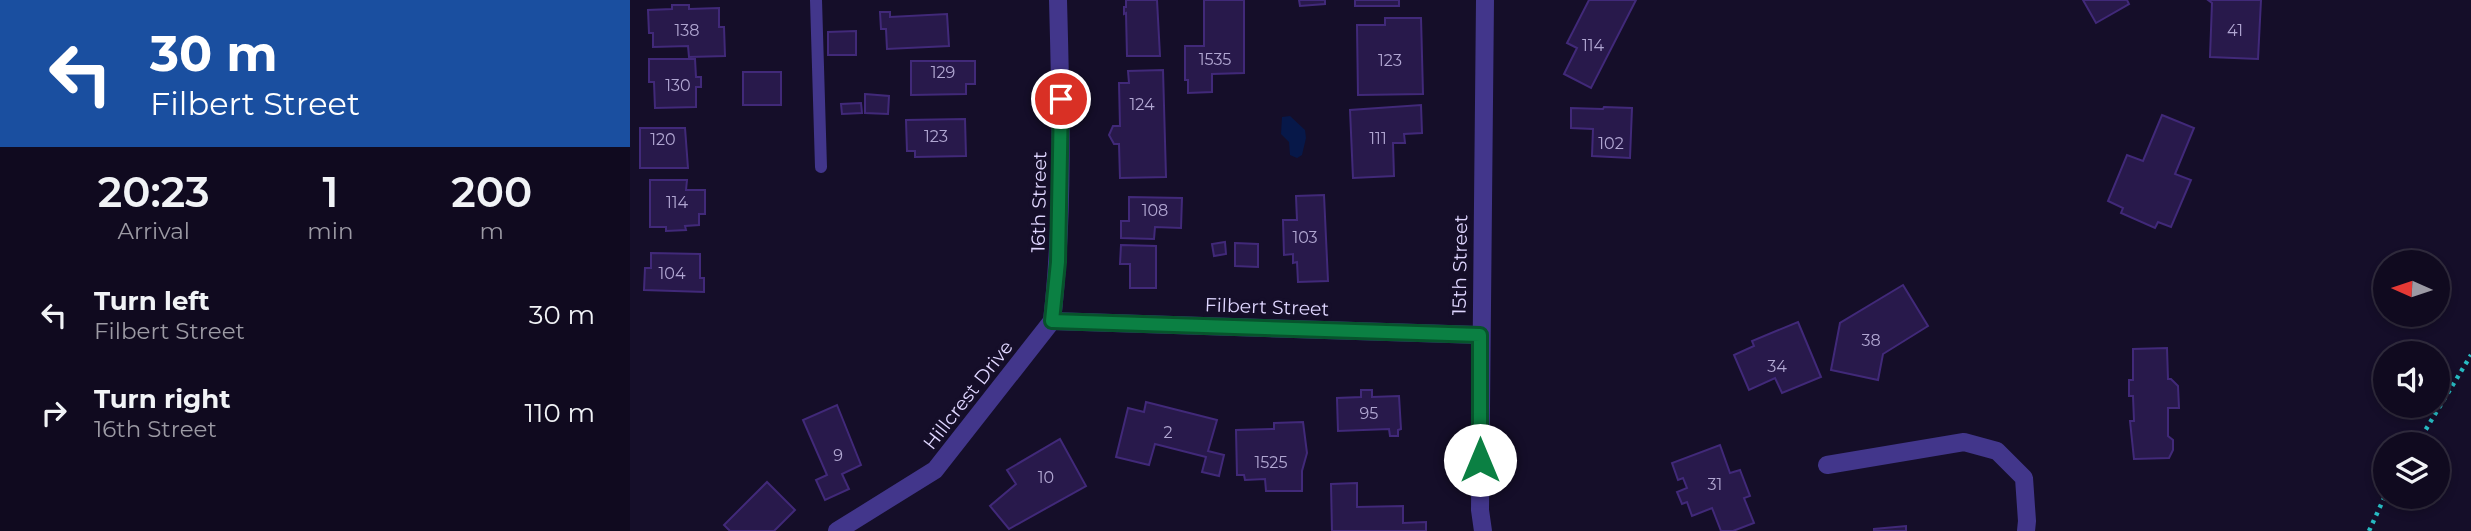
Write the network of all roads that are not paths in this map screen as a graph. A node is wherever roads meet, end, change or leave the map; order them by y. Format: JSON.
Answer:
{"nodes":[{"id":1,"x":816,"y":0,"type":"edge"},
{"id":2,"x":1058,"y":0,"type":"edge"},
{"id":3,"x":1485,"y":0,"type":"edge"},
{"id":4,"x":821,"y":167,"type":"dead end"},
{"id":5,"x":1052,"y":321,"type":"junction"},
{"id":6,"x":1480,"y":335,"type":"junction"},
{"id":7,"x":1827,"y":465,"type":"dead end"},
{"id":8,"x":837,"y":531,"type":"edge"},
{"id":9,"x":1483,"y":531,"type":"edge"},
{"id":10,"x":2026,"y":531,"type":"edge"}],
"edges":[{"from":1,"to":4,"type":"lane"},
{"from":2,"to":5,"type":"street","name":"16th Street"},
{"from":3,"to":6,"type":"street","name":"15th Street"},
{"from":5,"to":6,"type":"street","name":"Filbert Street"},
{"from":5,"to":8,"type":"street","name":"Hillcrest Drive"},
{"from":6,"to":9,"type":"street","name":"15th Street"},
{"from":7,"to":10,"type":"street"}]}
